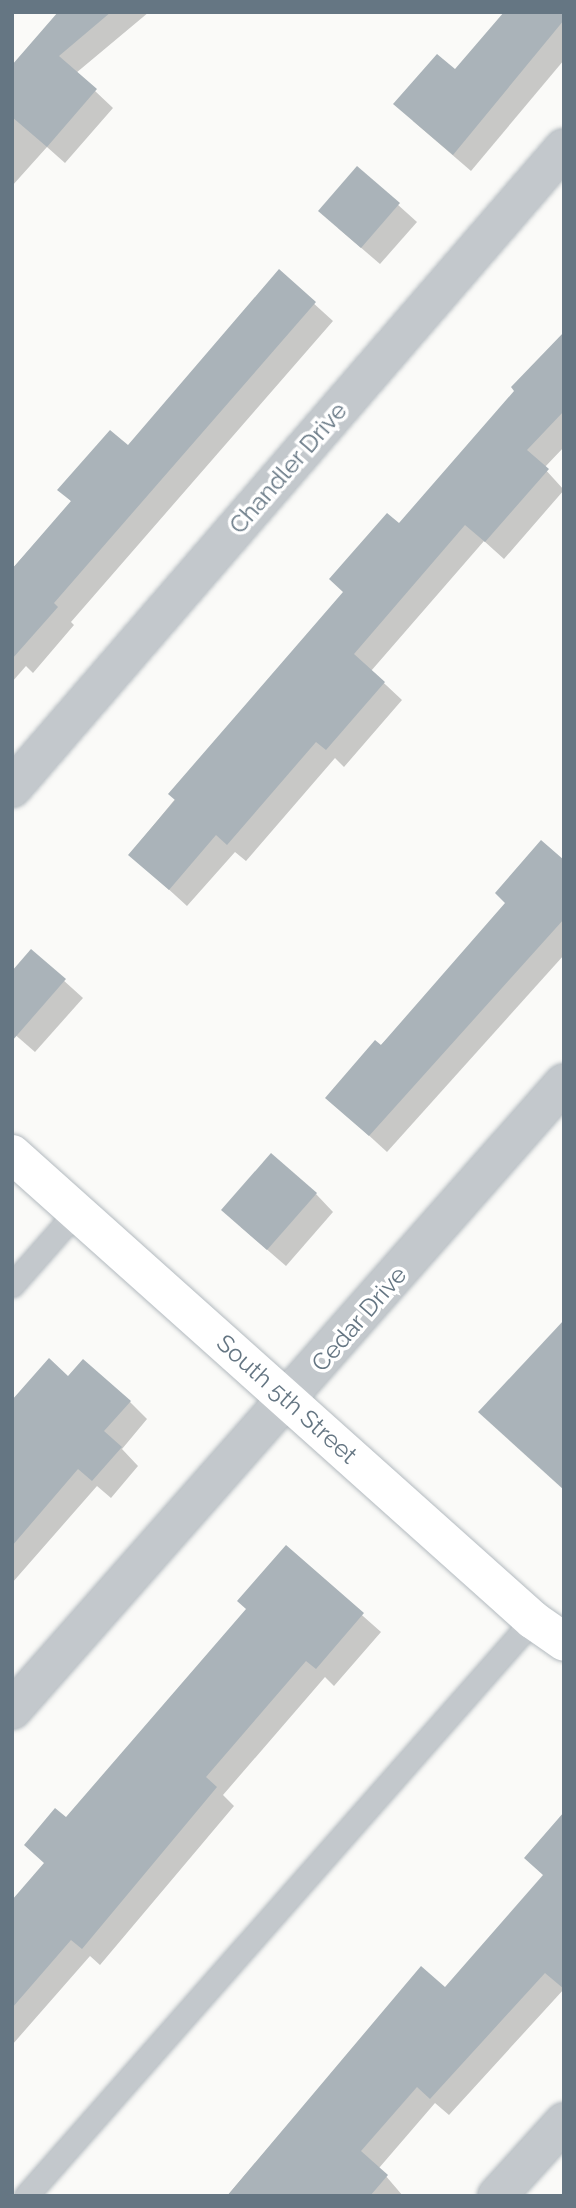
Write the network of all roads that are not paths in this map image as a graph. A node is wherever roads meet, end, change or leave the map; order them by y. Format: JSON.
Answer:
{"nodes":[{"id":1,"x":564,"y":148,"type":"edge"},
{"id":2,"x":12,"y":788,"type":"edge"},
{"id":3,"x":564,"y":1083,"type":"edge"},
{"id":4,"x":12,"y":1154,"type":"edge"},
{"id":5,"x":77,"y":1211,"type":"junction"},
{"id":6,"x":12,"y":1285,"type":"edge"},
{"id":7,"x":289,"y":1400,"type":"junction"},
{"id":8,"x":533,"y":1619,"type":"junction"},
{"id":9,"x":564,"y":1642,"type":"edge"},
{"id":10,"x":12,"y":1710,"type":"edge"},
{"id":11,"x":564,"y":2122,"type":"edge"},
{"id":12,"x":26,"y":2196,"type":"edge"},
{"id":13,"x":497,"y":2196,"type":"edge"}],
"edges":[{"from":1,"to":2,"type":"street","name":"Chandler Drive"},
{"from":3,"to":7,"type":"street","name":"Cedar Drive"},
{"from":4,"to":5,"type":"street","name":"South 5th Street"},
{"from":5,"to":6,"type":"lane"},
{"from":5,"to":7,"type":"street","name":"South 5th Street"},
{"from":7,"to":8,"type":"street","name":"South 5th Street"},
{"from":7,"to":10,"type":"street","name":"Cedar Drive"},
{"from":8,"to":9,"type":"street","name":"South 5th Street"},
{"from":8,"to":12,"type":"lane"},
{"from":11,"to":13,"type":"street"}]}
